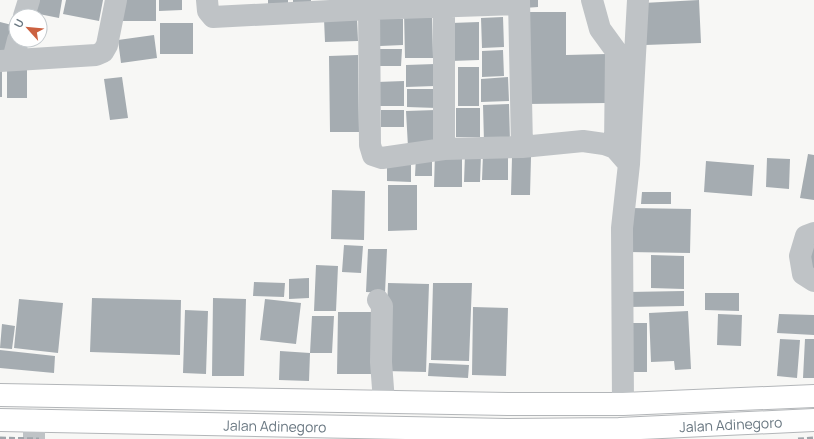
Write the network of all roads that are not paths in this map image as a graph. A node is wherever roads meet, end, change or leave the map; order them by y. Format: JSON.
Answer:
{"nodes":[{"id":1,"x":116,"y":0,"type":"edge"},
{"id":2,"x":207,"y":0,"type":"edge"},
{"id":3,"x":592,"y":0,"type":"edge"},
{"id":4,"x":638,"y":0,"type":"edge"},
{"id":5,"x":519,"y":2,"type":"edge"},
{"id":6,"x":444,"y":3,"type":"edge"},
{"id":7,"x":369,"y":4,"type":"edge"},
{"id":8,"x":10,"y":54,"type":"edge"},
{"id":9,"x":522,"y":147,"type":"junction"},
{"id":10,"x":615,"y":148,"type":"junction"},
{"id":11,"x":444,"y":149,"type":"junction"},
{"id":12,"x":629,"y":164,"type":"junction"},
{"id":13,"x":814,"y":233,"type":"edge"},
{"id":14,"x":814,"y":281,"type":"edge"},
{"id":15,"x":378,"y":300,"type":"dead end"},
{"id":16,"x":0,"y":395,"type":"edge"},
{"id":17,"x":814,"y":396,"type":"edge"},
{"id":18,"x":384,"y":402,"type":"junction"},
{"id":19,"x":448,"y":403,"type":"junction"},
{"id":20,"x":508,"y":404,"type":"junction"},
{"id":21,"x":623,"y":404,"type":"junction"},
{"id":22,"x":0,"y":420,"type":"edge"},
{"id":23,"x":814,"y":420,"type":"edge"},
{"id":24,"x":34,"y":430,"type":"edge"},
{"id":25,"x":446,"y":430,"type":"junction"},
{"id":26,"x":506,"y":430,"type":"junction"}],
"edges":[{"from":1,"to":8,"type":"street"},
{"from":2,"to":7,"type":"street"},
{"from":3,"to":10,"type":"street"},
{"from":4,"to":12,"type":"street"},
{"from":5,"to":6,"type":"street"},
{"from":5,"to":9,"type":"street"},
{"from":6,"to":7,"type":"street"},
{"from":6,"to":11,"type":"street"},
{"from":7,"to":11,"type":"street"},
{"from":9,"to":10,"type":"street"},
{"from":9,"to":11,"type":"street"},
{"from":10,"to":12,"type":"street"},
{"from":12,"to":21,"type":"street"},
{"from":13,"to":14,"type":"street"},
{"from":15,"to":18,"type":"street"},
{"from":16,"to":18,"type":"highway","name":"Jalan Adinegoro"},
{"from":17,"to":21,"type":"highway","name":"Jalan Adinegoro"},
{"from":18,"to":19,"type":"highway","name":"Jalan Adinegoro"},
{"from":19,"to":20,"type":"highway","name":"Jalan Adinegoro"},
{"from":19,"to":25,"type":"highway"},
{"from":20,"to":21,"type":"highway","name":"Jalan Adinegoro"},
{"from":20,"to":26,"type":"highway"},
{"from":22,"to":24,"type":"highway","name":"Jalan Adinegoro"},
{"from":23,"to":26,"type":"highway","name":"Jalan Adinegoro"},
{"from":24,"to":25,"type":"highway","name":"Jalan Adinegoro"},
{"from":25,"to":26,"type":"highway","name":"Jalan Adinegoro"}]}
